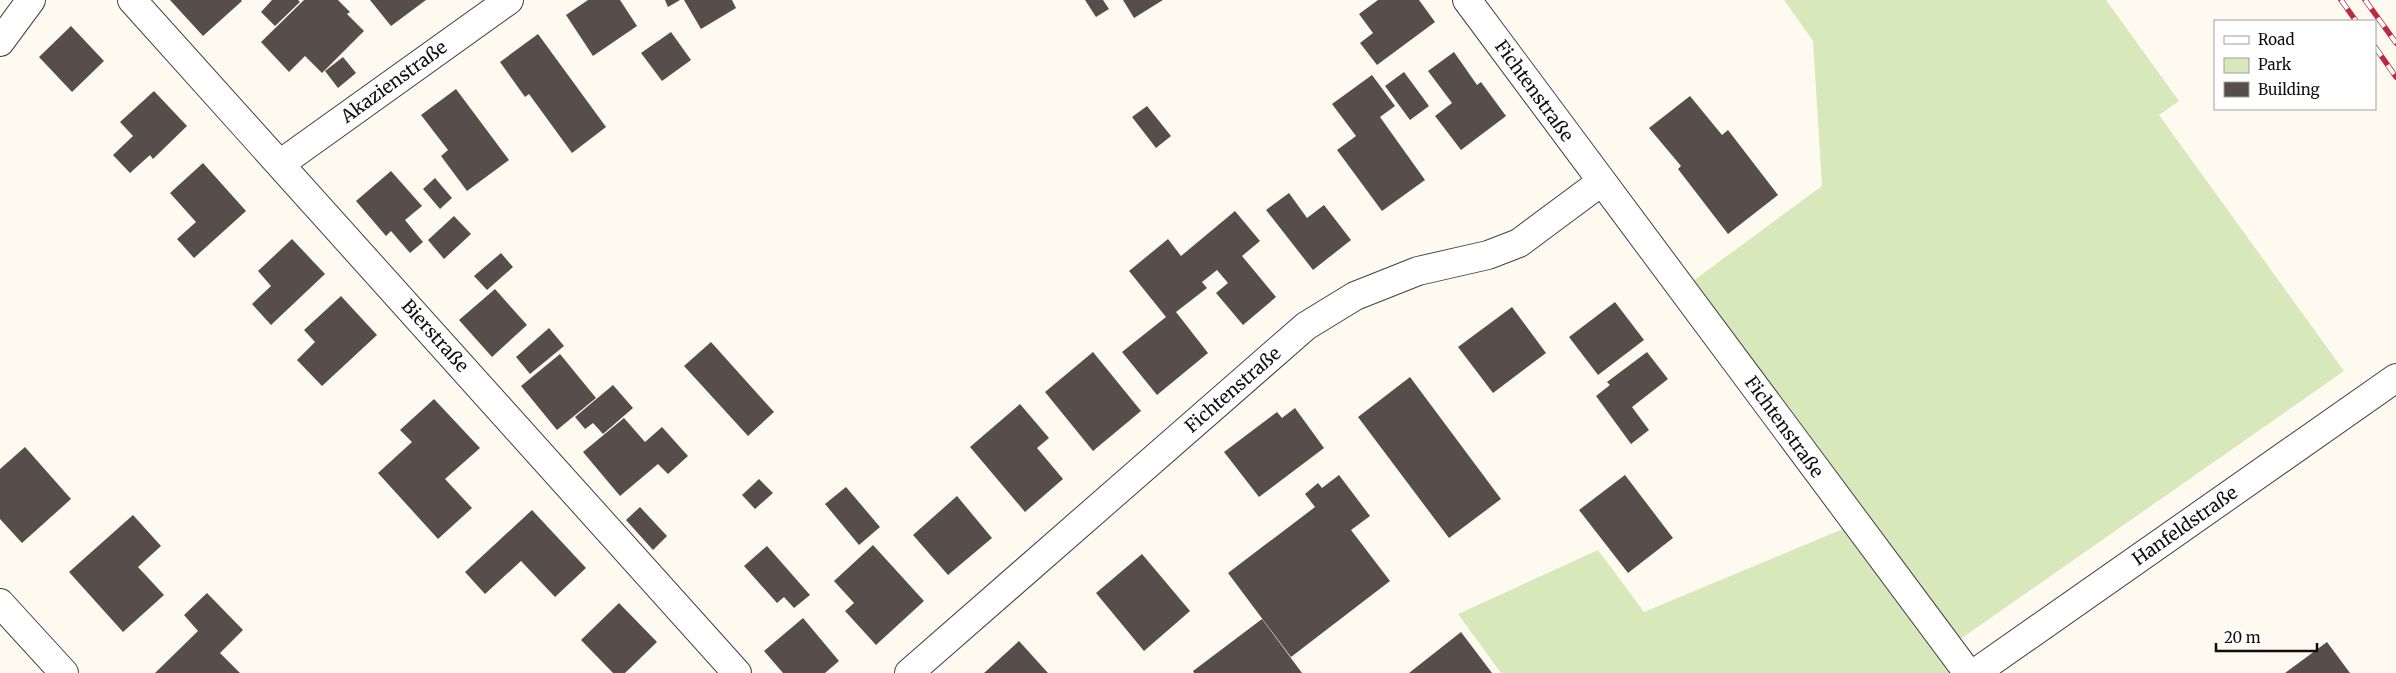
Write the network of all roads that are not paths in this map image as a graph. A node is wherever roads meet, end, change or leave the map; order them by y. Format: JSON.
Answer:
{"nodes":[{"id":1,"x":31,"y":0,"type":"edge"},
{"id":2,"x":132,"y":0,"type":"edge"},
{"id":3,"x":509,"y":0,"type":"edge"},
{"id":4,"x":1467,"y":0,"type":"edge"},
{"id":5,"x":0,"y":42,"type":"edge"},
{"id":6,"x":280,"y":164,"type":"junction"},
{"id":7,"x":1601,"y":182,"type":"junction"},
{"id":8,"x":2396,"y":378,"type":"edge"},
{"id":9,"x":0,"y":603,"type":"edge"},
{"id":10,"x":64,"y":673,"type":"edge"},
{"id":11,"x":737,"y":673,"type":"edge"},
{"id":12,"x":909,"y":673,"type":"edge"},
{"id":13,"x":1968,"y":673,"type":"edge"},
{"id":14,"x":1975,"y":673,"type":"edge"}],
"edges":[{"from":1,"to":5,"type":"street"},
{"from":2,"to":6,"type":"street","name":"Bierstraße"},
{"from":3,"to":6,"type":"street","name":"Akazienstraße"},
{"from":4,"to":7,"type":"street","name":"Fichtenstraße"},
{"from":6,"to":11,"type":"street","name":"Bierstraße"},
{"from":7,"to":12,"type":"street","name":"Fichtenstraße"},
{"from":7,"to":13,"type":"street","name":"Fichtenstraße"},
{"from":8,"to":14,"type":"street","name":"Hanfeldstraße"},
{"from":9,"to":10,"type":"street"}]}
